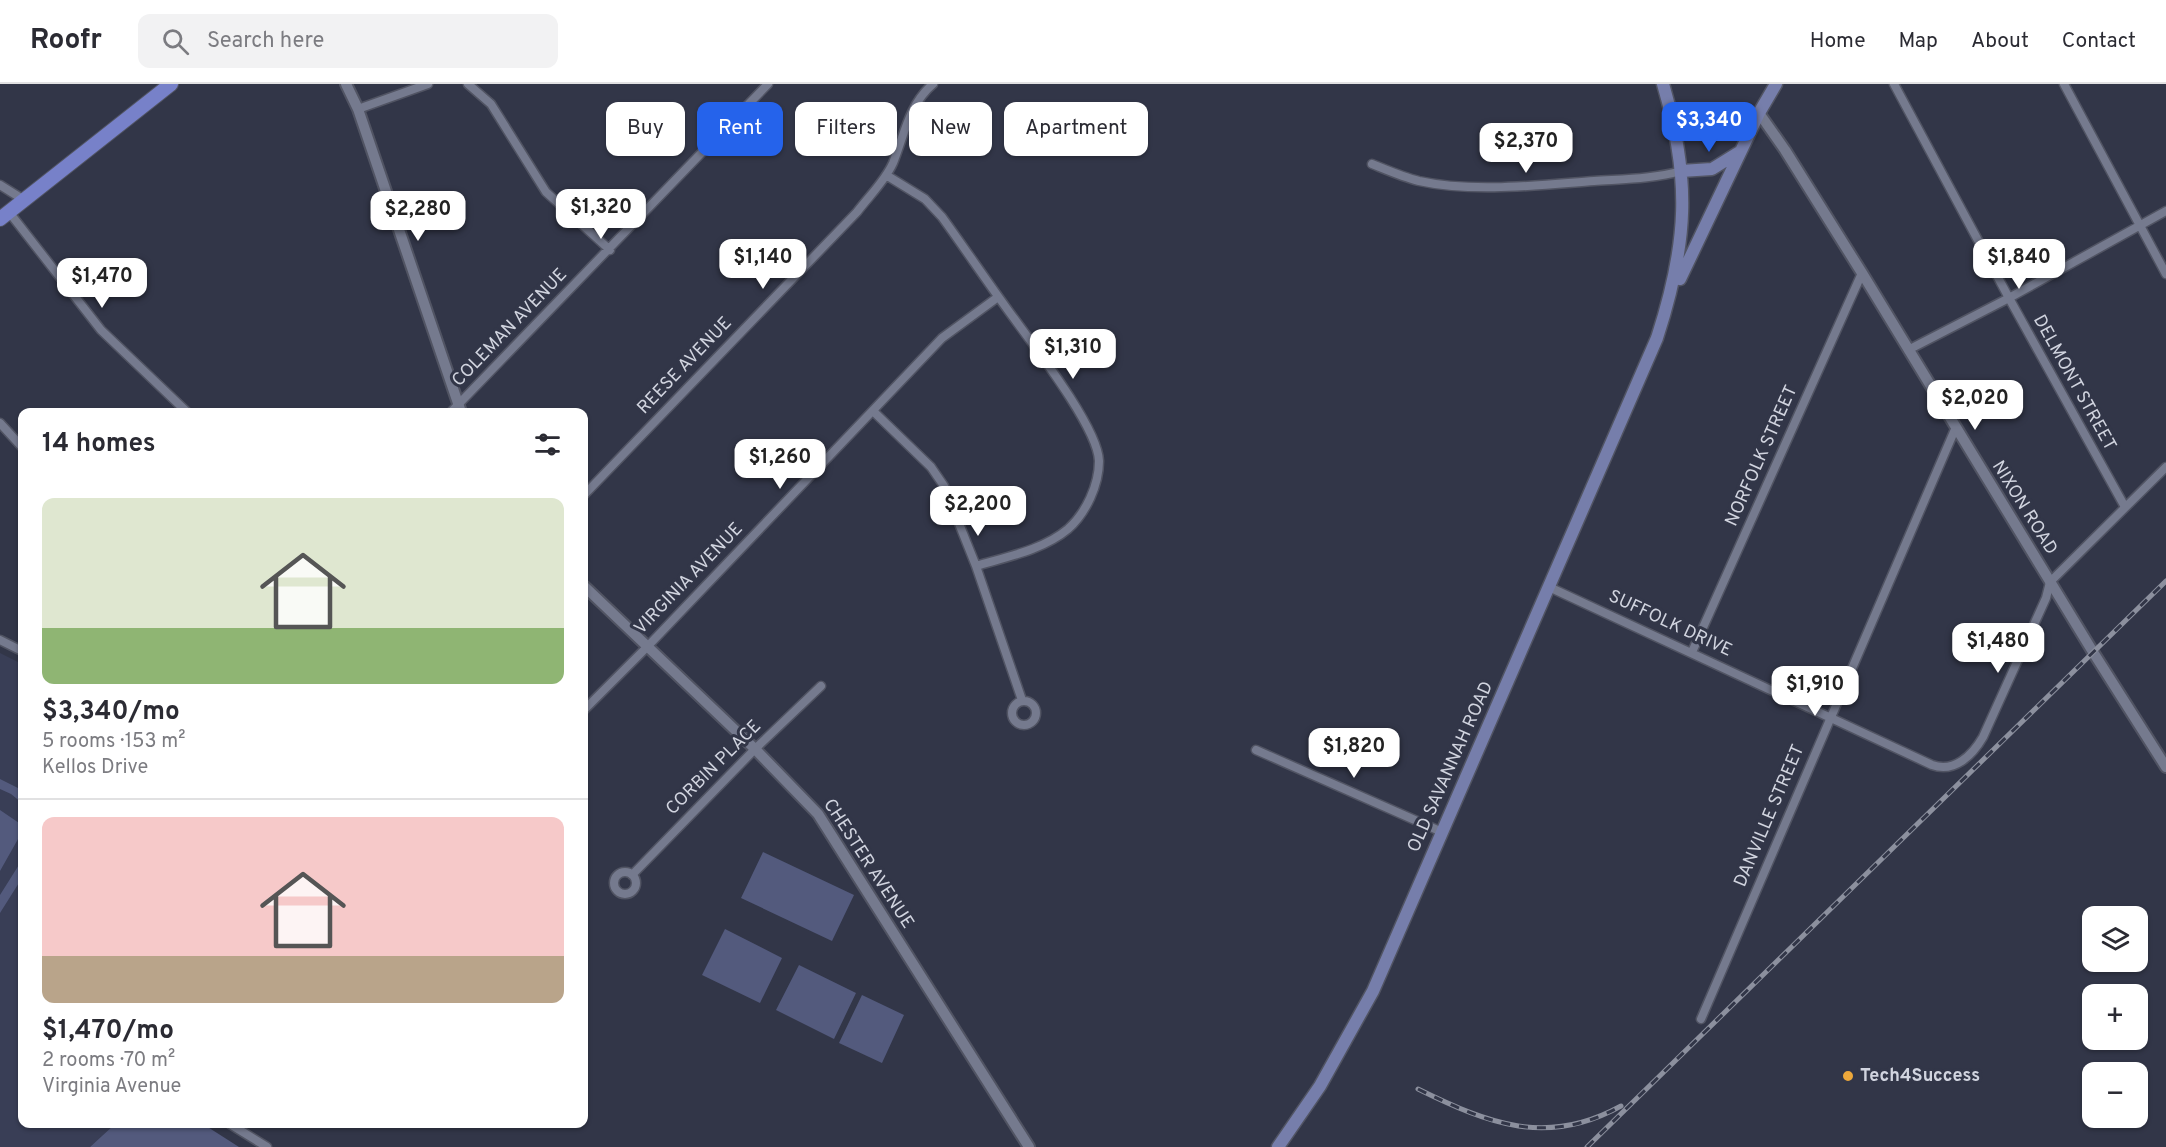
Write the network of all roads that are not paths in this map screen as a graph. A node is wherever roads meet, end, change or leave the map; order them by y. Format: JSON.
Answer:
{"nodes":[{"id":1,"x":171,"y":84,"type":"edge"},
{"id":2,"x":346,"y":84,"type":"edge"},
{"id":3,"x":428,"y":84,"type":"edge"},
{"id":4,"x":468,"y":84,"type":"edge"},
{"id":5,"x":768,"y":84,"type":"edge"},
{"id":6,"x":933,"y":84,"type":"edge"},
{"id":7,"x":1663,"y":84,"type":"edge"},
{"id":8,"x":1776,"y":84,"type":"edge"},
{"id":9,"x":1894,"y":84,"type":"edge"},
{"id":10,"x":2064,"y":84,"type":"edge"},
{"id":11,"x":358,"y":109,"type":"junction"},
{"id":12,"x":1759,"y":113,"type":"junction"},
{"id":13,"x":1742,"y":151,"type":"junction"},
{"id":14,"x":1372,"y":164,"type":"dead end"},
{"id":15,"x":1681,"y":171,"type":"junction"},
{"id":16,"x":886,"y":175,"type":"junction"},
{"id":17,"x":0,"y":185,"type":"edge"},
{"id":18,"x":24,"y":200,"type":"junction"},
{"id":19,"x":2166,"y":211,"type":"edge"},
{"id":20,"x":4,"y":215,"type":"edge"},
{"id":21,"x":2139,"y":225,"type":"junction"},
{"id":22,"x":609,"y":250,"type":"junction"},
{"id":23,"x":1862,"y":273,"type":"junction"},
{"id":24,"x":2166,"y":274,"type":"edge"},
{"id":25,"x":998,"y":297,"type":"junction"},
{"id":26,"x":2008,"y":298,"type":"junction"},
{"id":27,"x":1668,"y":303,"type":"junction"},
{"id":28,"x":1908,"y":350,"type":"junction"},
{"id":29,"x":183,"y":408,"type":"edge"},
{"id":30,"x":456,"y":408,"type":"edge"},
{"id":31,"x":459,"y":408,"type":"edge"},
{"id":32,"x":873,"y":411,"type":"junction"},
{"id":33,"x":0,"y":423,"type":"edge"},
{"id":34,"x":1956,"y":428,"type":"junction"},
{"id":35,"x":18,"y":443,"type":"edge"},
{"id":36,"x":2166,"y":467,"type":"edge"},
{"id":37,"x":588,"y":491,"type":"edge"},
{"id":38,"x":2125,"y":507,"type":"junction"},
{"id":39,"x":976,"y":566,"type":"junction"},
{"id":40,"x":2050,"y":582,"type":"junction"},
{"id":41,"x":1549,"y":587,"type":"junction"},
{"id":42,"x":588,"y":590,"type":"edge"},
{"id":43,"x":0,"y":640,"type":"edge"},
{"id":44,"x":647,"y":646,"type":"junction"},
{"id":45,"x":18,"y":649,"type":"edge"},
{"id":46,"x":1692,"y":652,"type":"junction"},
{"id":47,"x":821,"y":686,"type":"dead end"},
{"id":48,"x":1022,"y":700,"type":"dead end"},
{"id":49,"x":588,"y":706,"type":"edge"},
{"id":50,"x":1830,"y":717,"type":"junction"},
{"id":51,"x":754,"y":749,"type":"junction"},
{"id":52,"x":1256,"y":750,"type":"dead end"},
{"id":53,"x":2166,"y":767,"type":"edge"},
{"id":54,"x":1442,"y":832,"type":"junction"},
{"id":55,"x":633,"y":875,"type":"dead end"},
{"id":56,"x":1701,"y":1019,"type":"dead end"},
{"id":57,"x":236,"y":1128,"type":"edge"},
{"id":58,"x":267,"y":1147,"type":"edge"},
{"id":59,"x":1029,"y":1147,"type":"edge"},
{"id":60,"x":1278,"y":1147,"type":"edge"}],
"edges":[{"from":1,"to":18,"type":"main road"},
{"from":2,"to":11,"type":"street"},
{"from":3,"to":11,"type":"street"},
{"from":4,"to":22,"type":"street"},
{"from":5,"to":22,"type":"street","name":"COLEMAN AVENUE"},
{"from":6,"to":16,"type":"street","name":"REESE AVENUE"},
{"from":7,"to":15,"type":"main road"},
{"from":8,"to":12,"type":"main road"},
{"from":9,"to":26,"type":"street","name":"DELMONT STREET"},
{"from":10,"to":21,"type":"street"},
{"from":11,"to":30,"type":"street"},
{"from":12,"to":13,"type":"main road"},
{"from":12,"to":23,"type":"street","name":"NIXON ROAD"},
{"from":13,"to":15,"type":"main road"},
{"from":13,"to":27,"type":"main road"},
{"from":14,"to":15,"type":"street"},
{"from":15,"to":27,"type":"main road"},
{"from":16,"to":25,"type":"street"},
{"from":16,"to":37,"type":"street","name":"REESE AVENUE"},
{"from":17,"to":18,"type":"street"},
{"from":18,"to":20,"type":"main road"},
{"from":19,"to":21,"type":"street"},
{"from":20,"to":29,"type":"street"},
{"from":21,"to":24,"type":"street"},
{"from":21,"to":26,"type":"street"},
{"from":22,"to":31,"type":"street","name":"COLEMAN AVENUE"},
{"from":23,"to":28,"type":"street","name":"NIXON ROAD"},
{"from":23,"to":46,"type":"street","name":"NORFOLK STREET"},
{"from":25,"to":32,"type":"street","name":"VIRGINIA AVENUE"},
{"from":25,"to":39,"type":"street"},
{"from":26,"to":28,"type":"street"},
{"from":26,"to":38,"type":"street","name":"DELMONT STREET"},
{"from":27,"to":41,"type":"main road","name":"OLD SAVANNAH ROAD"},
{"from":28,"to":34,"type":"street","name":"NIXON ROAD"},
{"from":32,"to":39,"type":"street"},
{"from":32,"to":44,"type":"street","name":"VIRGINIA AVENUE"},
{"from":33,"to":35,"type":"street"},
{"from":34,"to":40,"type":"street","name":"NIXON ROAD"},
{"from":34,"to":50,"type":"street","name":"DANVILLE STREET"},
{"from":36,"to":38,"type":"street"},
{"from":38,"to":40,"type":"street"},
{"from":39,"to":48,"type":"street"},
{"from":40,"to":50,"type":"street","name":"SUFFOLK DRIVE"},
{"from":40,"to":53,"type":"street","name":"NIXON ROAD"},
{"from":41,"to":46,"type":"street","name":"SUFFOLK DRIVE"},
{"from":41,"to":54,"type":"main road","name":"OLD SAVANNAH ROAD"},
{"from":42,"to":44,"type":"street","name":"CHESTER AVENUE"},
{"from":43,"to":45,"type":"street"},
{"from":44,"to":49,"type":"street","name":"VIRGINIA AVENUE"},
{"from":44,"to":51,"type":"street","name":"CHESTER AVENUE"},
{"from":46,"to":50,"type":"street","name":"SUFFOLK DRIVE"},
{"from":47,"to":51,"type":"street","name":"CORBIN PLACE"},
{"from":50,"to":56,"type":"street","name":"DANVILLE STREET"},
{"from":51,"to":55,"type":"street","name":"CORBIN PLACE"},
{"from":51,"to":59,"type":"street","name":"CHESTER AVENUE"},
{"from":52,"to":54,"type":"street"},
{"from":54,"to":60,"type":"main road","name":"OLD SAVANNAH ROAD"},
{"from":57,"to":58,"type":"street"}]}
